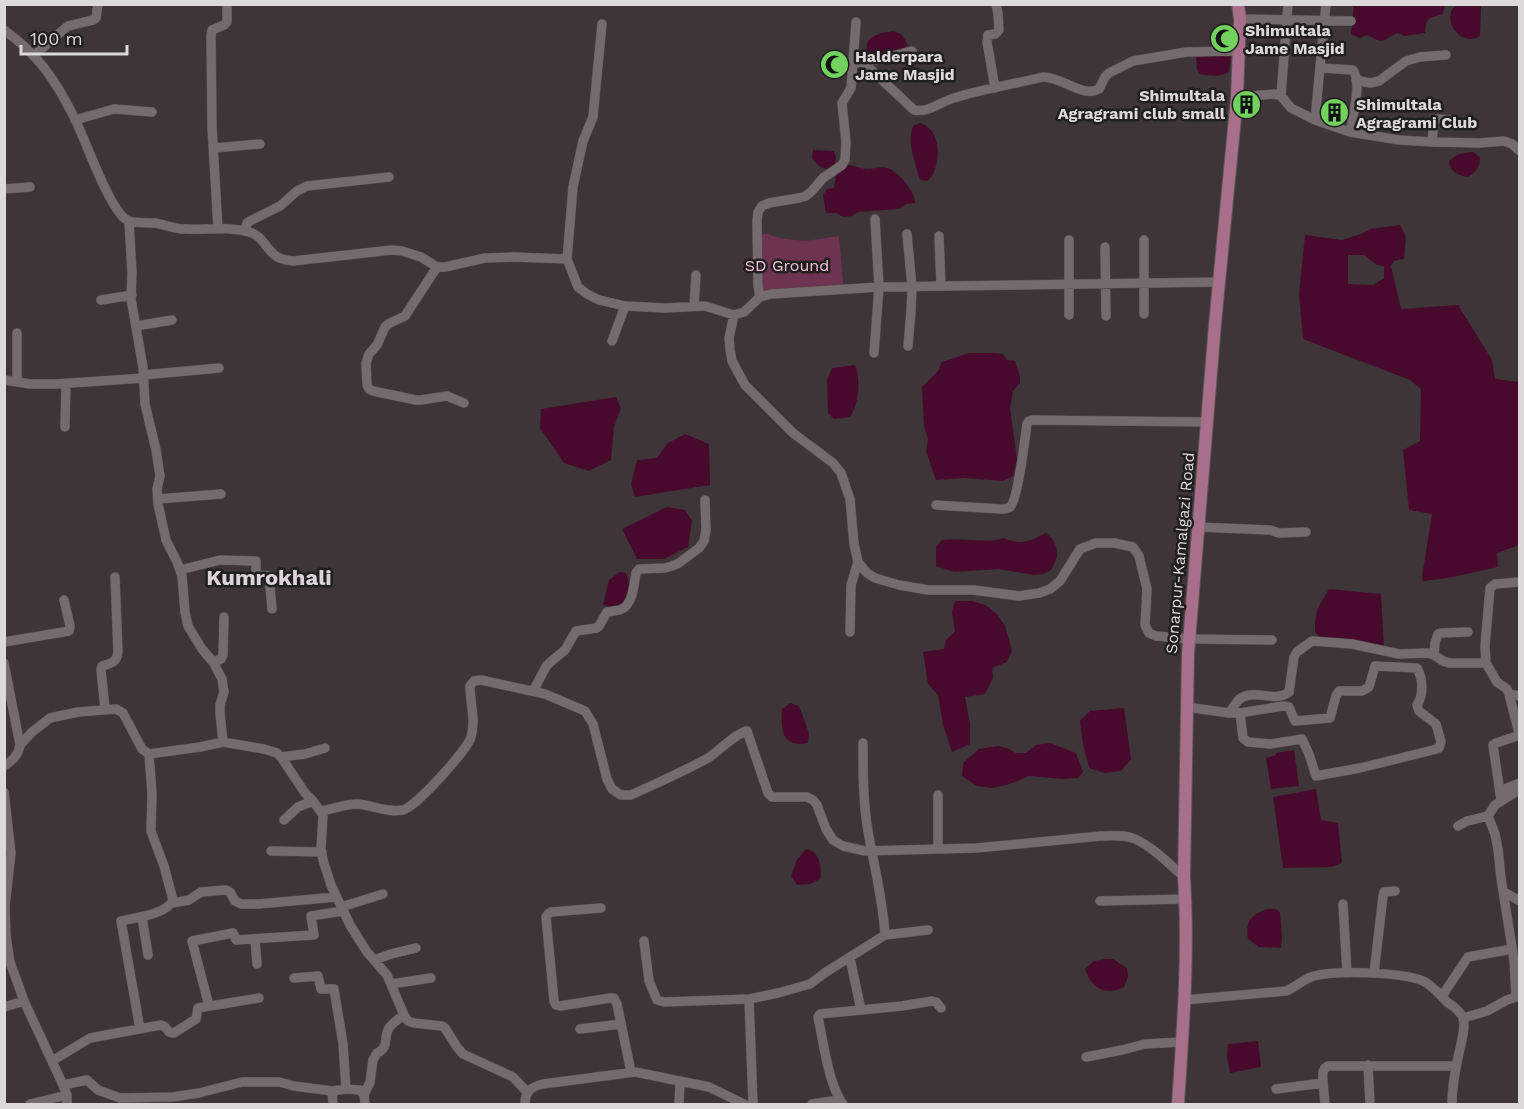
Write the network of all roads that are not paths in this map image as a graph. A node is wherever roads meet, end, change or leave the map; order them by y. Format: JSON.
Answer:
{"nodes":[{"id":1,"x":98,"y":4,"type":"edge"},
{"id":2,"x":227,"y":4,"type":"edge"},
{"id":3,"x":996,"y":4,"type":"edge"},
{"id":4,"x":1238,"y":4,"type":"edge"},
{"id":5,"x":1288,"y":4,"type":"edge"},
{"id":6,"x":1326,"y":4,"type":"edge"},
{"id":7,"x":1240,"y":19,"type":"junction"},
{"id":8,"x":1288,"y":19,"type":"junction"},
{"id":9,"x":1325,"y":20,"type":"junction"},
{"id":10,"x":1351,"y":21,"type":"dead end"},
{"id":11,"x":856,"y":22,"type":"dead end"},
{"id":12,"x":602,"y":24,"type":"dead end"},
{"id":13,"x":4,"y":30,"type":"edge"},
{"id":14,"x":912,"y":51,"type":"dead end"},
{"id":15,"x":1239,"y":51,"type":"junction"},
{"id":16,"x":34,"y":55,"type":"junction"},
{"id":17,"x":1446,"y":55,"type":"dead end"},
{"id":18,"x":854,"y":63,"type":"junction"},
{"id":19,"x":864,"y":63,"type":"junction"},
{"id":20,"x":1321,"y":68,"type":"junction"},
{"id":21,"x":1356,"y":80,"type":"junction"},
{"id":22,"x":995,"y":88,"type":"junction"},
{"id":23,"x":1237,"y":96,"type":"junction"},
{"id":24,"x":1281,"y":96,"type":"junction"},
{"id":25,"x":152,"y":112,"type":"dead end"},
{"id":26,"x":75,"y":120,"type":"junction"},
{"id":27,"x":1315,"y":120,"type":"junction"},
{"id":28,"x":1452,"y":120,"type":"dead end"},
{"id":29,"x":1350,"y":132,"type":"junction"},
{"id":30,"x":1432,"y":142,"type":"junction"},
{"id":31,"x":260,"y":144,"type":"dead end"},
{"id":32,"x":214,"y":148,"type":"junction"},
{"id":33,"x":1520,"y":151,"type":"edge"},
{"id":34,"x":389,"y":177,"type":"dead end"},
{"id":35,"x":30,"y":187,"type":"dead end"},
{"id":36,"x":4,"y":189,"type":"edge"},
{"id":37,"x":875,"y":219,"type":"dead end"},
{"id":38,"x":129,"y":221,"type":"junction"},
{"id":39,"x":219,"y":229,"type":"junction"},
{"id":40,"x":245,"y":231,"type":"junction"},
{"id":41,"x":907,"y":234,"type":"dead end"},
{"id":42,"x":939,"y":236,"type":"dead end"},
{"id":43,"x":1069,"y":240,"type":"dead end"},
{"id":44,"x":1144,"y":240,"type":"dead end"},
{"id":45,"x":1105,"y":247,"type":"dead end"},
{"id":46,"x":567,"y":259,"type":"junction"},
{"id":47,"x":436,"y":267,"type":"junction"},
{"id":48,"x":696,"y":275,"type":"dead end"},
{"id":49,"x":1219,"y":282,"type":"junction"},
{"id":50,"x":1070,"y":284,"type":"junction"},
{"id":51,"x":1105,"y":284,"type":"junction"},
{"id":52,"x":1144,"y":284,"type":"junction"},
{"id":53,"x":941,"y":286,"type":"junction"},
{"id":54,"x":879,"y":287,"type":"junction"},
{"id":55,"x":912,"y":287,"type":"junction"},
{"id":56,"x":132,"y":296,"type":"junction"},
{"id":57,"x":760,"y":297,"type":"junction"},
{"id":58,"x":101,"y":300,"type":"dead end"},
{"id":59,"x":625,"y":306,"type":"junction"},
{"id":60,"x":694,"y":306,"type":"junction"},
{"id":61,"x":1144,"y":314,"type":"dead end"},
{"id":62,"x":734,"y":315,"type":"junction"},
{"id":63,"x":1069,"y":315,"type":"dead end"},
{"id":64,"x":1106,"y":316,"type":"dead end"},
{"id":65,"x":172,"y":320,"type":"dead end"},
{"id":66,"x":136,"y":326,"type":"junction"},
{"id":67,"x":17,"y":333,"type":"dead end"},
{"id":68,"x":612,"y":341,"type":"dead end"},
{"id":69,"x":908,"y":346,"type":"dead end"},
{"id":70,"x":874,"y":352,"type":"dead end"},
{"id":71,"x":219,"y":368,"type":"dead end"},
{"id":72,"x":143,"y":376,"type":"junction"},
{"id":73,"x":4,"y":380,"type":"edge"},
{"id":74,"x":17,"y":382,"type":"junction"},
{"id":75,"x":66,"y":383,"type":"junction"},
{"id":76,"x":464,"y":404,"type":"dead end"},
{"id":77,"x":1207,"y":422,"type":"junction"},
{"id":78,"x":64,"y":427,"type":"dead end"},
{"id":79,"x":221,"y":494,"type":"dead end"},
{"id":80,"x":158,"y":499,"type":"junction"},
{"id":81,"x":705,"y":500,"type":"dead end"},
{"id":82,"x":936,"y":505,"type":"dead end"},
{"id":83,"x":1198,"y":527,"type":"junction"},
{"id":84,"x":1306,"y":532,"type":"dead end"},
{"id":85,"x":858,"y":562,"type":"junction"},
{"id":86,"x":180,"y":570,"type":"junction"},
{"id":87,"x":115,"y":577,"type":"dead end"},
{"id":88,"x":1520,"y":582,"type":"edge"},
{"id":89,"x":64,"y":600,"type":"dead end"},
{"id":90,"x":272,"y":609,"type":"dead end"},
{"id":91,"x":224,"y":617,"type":"dead end"},
{"id":92,"x":850,"y":632,"type":"dead end"},
{"id":93,"x":1468,"y":632,"type":"dead end"},
{"id":94,"x":1189,"y":639,"type":"junction"},
{"id":95,"x":1272,"y":640,"type":"dead end"},
{"id":96,"x":4,"y":642,"type":"edge"},
{"id":97,"x":1434,"y":655,"type":"junction"},
{"id":98,"x":213,"y":662,"type":"junction"},
{"id":99,"x":4,"y":663,"type":"edge"},
{"id":100,"x":1486,"y":663,"type":"junction"},
{"id":101,"x":533,"y":691,"type":"junction"},
{"id":102,"x":1509,"y":694,"type":"junction"},
{"id":103,"x":1520,"y":696,"type":"edge"},
{"id":104,"x":1187,"y":706,"type":"junction"},
{"id":105,"x":105,"y":709,"type":"junction"},
{"id":106,"x":1229,"y":713,"type":"junction"},
{"id":107,"x":1240,"y":713,"type":"junction"},
{"id":108,"x":1300,"y":720,"type":"junction"},
{"id":109,"x":1302,"y":739,"type":"junction"},
{"id":110,"x":223,"y":742,"type":"junction"},
{"id":111,"x":863,"y":743,"type":"dead end"},
{"id":112,"x":20,"y":745,"type":"junction"},
{"id":113,"x":325,"y":748,"type":"dead end"},
{"id":114,"x":148,"y":754,"type":"junction"},
{"id":115,"x":281,"y":756,"type":"junction"},
{"id":116,"x":4,"y":766,"type":"edge"},
{"id":117,"x":1518,"y":788,"type":"edge"},
{"id":118,"x":4,"y":792,"type":"edge"},
{"id":119,"x":938,"y":795,"type":"dead end"},
{"id":120,"x":1501,"y":795,"type":"junction"},
{"id":121,"x":313,"y":801,"type":"junction"},
{"id":122,"x":321,"y":811,"type":"junction"},
{"id":123,"x":1488,"y":816,"type":"junction"},
{"id":124,"x":284,"y":820,"type":"dead end"},
{"id":125,"x":1458,"y":826,"type":"dead end"},
{"id":126,"x":938,"y":849,"type":"junction"},
{"id":127,"x":271,"y":851,"type":"dead end"},
{"id":128,"x":873,"y":851,"type":"junction"},
{"id":129,"x":322,"y":852,"type":"junction"},
{"id":130,"x":1184,"y":877,"type":"junction"},
{"id":131,"x":1395,"y":891,"type":"dead end"},
{"id":132,"x":1503,"y":892,"type":"junction"},
{"id":133,"x":383,"y":894,"type":"dead end"},
{"id":134,"x":336,"y":897,"type":"junction"},
{"id":135,"x":1186,"y":899,"type":"junction"},
{"id":136,"x":1100,"y":901,"type":"dead end"},
{"id":137,"x":1520,"y":901,"type":"edge"},
{"id":138,"x":172,"y":903,"type":"junction"},
{"id":139,"x":1343,"y":904,"type":"dead end"},
{"id":140,"x":5,"y":906,"type":"edge"},
{"id":141,"x":601,"y":908,"type":"dead end"},
{"id":142,"x":342,"y":909,"type":"junction"},
{"id":143,"x":142,"y":917,"type":"junction"},
{"id":144,"x":928,"y":930,"type":"dead end"},
{"id":145,"x":885,"y":935,"type":"junction"},
{"id":146,"x":255,"y":939,"type":"junction"},
{"id":147,"x":644,"y":941,"type":"dead end"},
{"id":148,"x":1515,"y":947,"type":"edge"},
{"id":149,"x":416,"y":948,"type":"dead end"},
{"id":150,"x":148,"y":955,"type":"dead end"},
{"id":151,"x":850,"y":958,"type":"junction"},
{"id":152,"x":374,"y":960,"type":"junction"},
{"id":153,"x":257,"y":964,"type":"dead end"},
{"id":154,"x":1347,"y":973,"type":"junction"},
{"id":155,"x":1374,"y":974,"type":"junction"},
{"id":156,"x":294,"y":978,"type":"dead end"},
{"id":157,"x":431,"y":978,"type":"dead end"},
{"id":158,"x":391,"y":984,"type":"junction"},
{"id":159,"x":1442,"y":996,"type":"junction"},
{"id":160,"x":1518,"y":996,"type":"edge"},
{"id":161,"x":259,"y":998,"type":"dead end"},
{"id":162,"x":749,"y":999,"type":"junction"},
{"id":163,"x":1184,"y":1000,"type":"junction"},
{"id":164,"x":24,"y":1001,"type":"junction"},
{"id":165,"x":208,"y":1006,"type":"junction"},
{"id":166,"x":4,"y":1007,"type":"edge"},
{"id":167,"x":941,"y":1008,"type":"dead end"},
{"id":168,"x":861,"y":1010,"type":"junction"},
{"id":169,"x":404,"y":1015,"type":"junction"},
{"id":170,"x":1463,"y":1018,"type":"junction"},
{"id":171,"x":621,"y":1024,"type":"junction"},
{"id":172,"x":140,"y":1029,"type":"junction"},
{"id":173,"x":580,"y":1029,"type":"dead end"},
{"id":174,"x":1182,"y":1042,"type":"junction"},
{"id":175,"x":1086,"y":1057,"type":"dead end"},
{"id":176,"x":52,"y":1061,"type":"junction"},
{"id":177,"x":1368,"y":1065,"type":"junction"},
{"id":178,"x":1456,"y":1066,"type":"junction"},
{"id":179,"x":631,"y":1072,"type":"junction"},
{"id":180,"x":680,"y":1082,"type":"junction"},
{"id":181,"x":1323,"y":1083,"type":"junction"},
{"id":182,"x":346,"y":1089,"type":"junction"},
{"id":183,"x":1276,"y":1089,"type":"dead end"},
{"id":184,"x":332,"y":1091,"type":"junction"},
{"id":185,"x":527,"y":1092,"type":"junction"},
{"id":186,"x":66,"y":1095,"type":"edge"},
{"id":187,"x":364,"y":1100,"type":"edge"},
{"id":188,"x":841,"y":1102,"type":"edge"},
{"id":189,"x":30,"y":1104,"type":"edge"},
{"id":190,"x":333,"y":1104,"type":"edge"},
{"id":191,"x":525,"y":1104,"type":"edge"},
{"id":192,"x":679,"y":1104,"type":"edge"},
{"id":193,"x":744,"y":1104,"type":"edge"},
{"id":194,"x":753,"y":1104,"type":"edge"},
{"id":195,"x":812,"y":1104,"type":"edge"},
{"id":196,"x":1178,"y":1104,"type":"edge"},
{"id":197,"x":1325,"y":1104,"type":"edge"},
{"id":198,"x":1370,"y":1104,"type":"edge"},
{"id":199,"x":1452,"y":1104,"type":"edge"}],
"edges":[{"from":1,"to":16,"type":"street"},
{"from":2,"to":32,"type":"street"},
{"from":3,"to":22,"type":"street"},
{"from":4,"to":7,"type":"main road","name":"Sonarpur-Kamalgazi Road"},
{"from":5,"to":8,"type":"street"},
{"from":6,"to":9,"type":"street"},
{"from":7,"to":8,"type":"street"},
{"from":7,"to":15,"type":"main road","name":"Sonarpur-Kamalgazi Road"},
{"from":8,"to":9,"type":"street"},
{"from":8,"to":24,"type":"street"},
{"from":9,"to":10,"type":"street"},
{"from":9,"to":20,"type":"street"},
{"from":11,"to":18,"type":"street"},
{"from":12,"to":46,"type":"street"},
{"from":13,"to":16,"type":"street"},
{"from":14,"to":19,"type":"street"},
{"from":15,"to":22,"type":"street"},
{"from":15,"to":23,"type":"main road","name":"Sonarpur-Kamalgazi Road"},
{"from":16,"to":26,"type":"street"},
{"from":17,"to":21,"type":"street"},
{"from":18,"to":19,"type":"street"},
{"from":18,"to":57,"type":"street"},
{"from":19,"to":22,"type":"street"},
{"from":20,"to":21,"type":"street"},
{"from":20,"to":27,"type":"street"},
{"from":21,"to":29,"type":"street"},
{"from":23,"to":24,"type":"street"},
{"from":23,"to":49,"type":"main road","name":"Sonarpur-Kamalgazi Road"},
{"from":24,"to":27,"type":"street"},
{"from":25,"to":26,"type":"street"},
{"from":26,"to":38,"type":"street"},
{"from":27,"to":29,"type":"street"},
{"from":28,"to":30,"type":"street"},
{"from":29,"to":30,"type":"street"},
{"from":30,"to":33,"type":"street"},
{"from":31,"to":32,"type":"street"},
{"from":32,"to":39,"type":"street"},
{"from":34,"to":40,"type":"street"},
{"from":35,"to":36,"type":"street"},
{"from":37,"to":54,"type":"street"},
{"from":38,"to":39,"type":"street"},
{"from":38,"to":56,"type":"street"},
{"from":39,"to":40,"type":"street"},
{"from":40,"to":47,"type":"street"},
{"from":41,"to":55,"type":"street"},
{"from":42,"to":53,"type":"street"},
{"from":43,"to":50,"type":"street"},
{"from":44,"to":52,"type":"street"},
{"from":45,"to":51,"type":"street"},
{"from":46,"to":47,"type":"street"},
{"from":46,"to":59,"type":"street"},
{"from":47,"to":76,"type":"street"},
{"from":48,"to":60,"type":"street"},
{"from":49,"to":52,"type":"street"},
{"from":49,"to":77,"type":"main road","name":"Sonarpur-Kamalgazi Road"},
{"from":50,"to":51,"type":"street"},
{"from":50,"to":53,"type":"street"},
{"from":50,"to":63,"type":"street"},
{"from":51,"to":52,"type":"street"},
{"from":51,"to":64,"type":"street"},
{"from":52,"to":61,"type":"street"},
{"from":53,"to":55,"type":"street"},
{"from":54,"to":55,"type":"street"},
{"from":54,"to":57,"type":"street"},
{"from":54,"to":70,"type":"street"},
{"from":55,"to":69,"type":"street"},
{"from":56,"to":58,"type":"street"},
{"from":56,"to":66,"type":"street"},
{"from":57,"to":62,"type":"street"},
{"from":59,"to":60,"type":"street"},
{"from":59,"to":68,"type":"street"},
{"from":60,"to":62,"type":"street"},
{"from":62,"to":85,"type":"street"},
{"from":65,"to":66,"type":"street"},
{"from":66,"to":72,"type":"street"},
{"from":67,"to":74,"type":"street"},
{"from":71,"to":72,"type":"street"},
{"from":72,"to":75,"type":"street"},
{"from":72,"to":80,"type":"street"},
{"from":73,"to":74,"type":"street"},
{"from":74,"to":75,"type":"street"},
{"from":75,"to":78,"type":"street"},
{"from":77,"to":82,"type":"street"},
{"from":77,"to":83,"type":"main road","name":"Sonarpur-Kamalgazi Road"},
{"from":79,"to":80,"type":"street"},
{"from":80,"to":86,"type":"street"},
{"from":81,"to":101,"type":"street"},
{"from":83,"to":84,"type":"street"},
{"from":83,"to":94,"type":"main road","name":"Sonarpur-Kamalgazi Road"},
{"from":85,"to":92,"type":"street"},
{"from":85,"to":94,"type":"street"},
{"from":86,"to":90,"type":"street"},
{"from":86,"to":98,"type":"street"},
{"from":87,"to":105,"type":"street"},
{"from":88,"to":100,"type":"street"},
{"from":89,"to":96,"type":"street"},
{"from":91,"to":98,"type":"street"},
{"from":93,"to":97,"type":"street"},
{"from":94,"to":95,"type":"street"},
{"from":94,"to":104,"type":"main road","name":"Sonarpur-Kamalgazi Road"},
{"from":97,"to":100,"type":"street"},
{"from":97,"to":106,"type":"street"},
{"from":98,"to":110,"type":"street"},
{"from":99,"to":112,"type":"street"},
{"from":100,"to":102,"type":"street"},
{"from":101,"to":122,"type":"street"},
{"from":101,"to":128,"type":"street"},
{"from":102,"to":103,"type":"street"},
{"from":102,"to":120,"type":"street"},
{"from":104,"to":106,"type":"street"},
{"from":104,"to":130,"type":"main road","name":"Sonarpur-Kamalgazi Road"},
{"from":105,"to":112,"type":"street"},
{"from":105,"to":114,"type":"street"},
{"from":106,"to":107,"type":"street"},
{"from":107,"to":108,"type":"street"},
{"from":107,"to":109,"type":"street"},
{"from":108,"to":109,"type":"street"},
{"from":108,"to":109,"type":"street"},
{"from":110,"to":114,"type":"street"},
{"from":110,"to":115,"type":"street"},
{"from":111,"to":128,"type":"street"},
{"from":112,"to":116,"type":"street"},
{"from":113,"to":115,"type":"street"},
{"from":114,"to":138,"type":"street"},
{"from":115,"to":121,"type":"street"},
{"from":117,"to":120,"type":"street"},
{"from":118,"to":140,"type":"street"},
{"from":119,"to":126,"type":"street"},
{"from":120,"to":123,"type":"street"},
{"from":121,"to":122,"type":"street"},
{"from":121,"to":124,"type":"street"},
{"from":122,"to":129,"type":"street"},
{"from":123,"to":125,"type":"street"},
{"from":123,"to":132,"type":"street"},
{"from":126,"to":128,"type":"street"},
{"from":126,"to":130,"type":"street"},
{"from":127,"to":129,"type":"street"},
{"from":128,"to":145,"type":"street"},
{"from":129,"to":134,"type":"street"},
{"from":130,"to":135,"type":"main road","name":"Sonarpur-Kamalgazi Road"},
{"from":131,"to":155,"type":"street"},
{"from":132,"to":137,"type":"street"},
{"from":132,"to":148,"type":"street"},
{"from":133,"to":142,"type":"street"},
{"from":134,"to":138,"type":"street"},
{"from":134,"to":142,"type":"street"},
{"from":135,"to":136,"type":"street"},
{"from":135,"to":163,"type":"main road","name":"Sonarpur-Kamalgazi Road"},
{"from":138,"to":143,"type":"street"},
{"from":139,"to":154,"type":"street"},
{"from":140,"to":164,"type":"street"},
{"from":141,"to":171,"type":"street"},
{"from":142,"to":146,"type":"street"},
{"from":142,"to":152,"type":"street"},
{"from":143,"to":150,"type":"street"},
{"from":143,"to":172,"type":"street"},
{"from":144,"to":145,"type":"street"},
{"from":145,"to":151,"type":"street"},
{"from":146,"to":153,"type":"street"},
{"from":146,"to":165,"type":"street"},
{"from":147,"to":162,"type":"street"},
{"from":148,"to":159,"type":"street"},
{"from":148,"to":160,"type":"street"},
{"from":149,"to":152,"type":"street"},
{"from":151,"to":162,"type":"street"},
{"from":151,"to":168,"type":"street"},
{"from":152,"to":158,"type":"street"},
{"from":154,"to":155,"type":"street"},
{"from":154,"to":163,"type":"street"},
{"from":155,"to":159,"type":"street"},
{"from":156,"to":182,"type":"street"},
{"from":157,"to":158,"type":"street"},
{"from":158,"to":169,"type":"street"},
{"from":159,"to":170,"type":"street"},
{"from":160,"to":170,"type":"street"},
{"from":161,"to":165,"type":"street"},
{"from":162,"to":194,"type":"street"},
{"from":163,"to":174,"type":"main road","name":"Sonarpur-Kamalgazi Road"},
{"from":164,"to":166,"type":"street"},
{"from":164,"to":176,"type":"street"},
{"from":165,"to":172,"type":"street"},
{"from":167,"to":168,"type":"street"},
{"from":168,"to":188,"type":"street"},
{"from":169,"to":185,"type":"street"},
{"from":169,"to":187,"type":"street"},
{"from":170,"to":178,"type":"street"},
{"from":171,"to":173,"type":"street"},
{"from":171,"to":179,"type":"street"},
{"from":172,"to":176,"type":"street"},
{"from":174,"to":175,"type":"street"},
{"from":174,"to":196,"type":"main road","name":"Sonarpur-Kamalgazi Road"},
{"from":176,"to":186,"type":"street"},
{"from":177,"to":178,"type":"street"},
{"from":177,"to":181,"type":"street"},
{"from":177,"to":198,"type":"street"},
{"from":178,"to":199,"type":"street"},
{"from":179,"to":180,"type":"street"},
{"from":179,"to":185,"type":"street"},
{"from":180,"to":192,"type":"street"},
{"from":180,"to":193,"type":"street"},
{"from":181,"to":183,"type":"street"},
{"from":181,"to":197,"type":"street"},
{"from":182,"to":184,"type":"street"},
{"from":182,"to":187,"type":"street"},
{"from":184,"to":186,"type":"street"},
{"from":184,"to":190,"type":"street"},
{"from":185,"to":191,"type":"street"},
{"from":186,"to":189,"type":"street"},
{"from":188,"to":195,"type":"street"}]}
